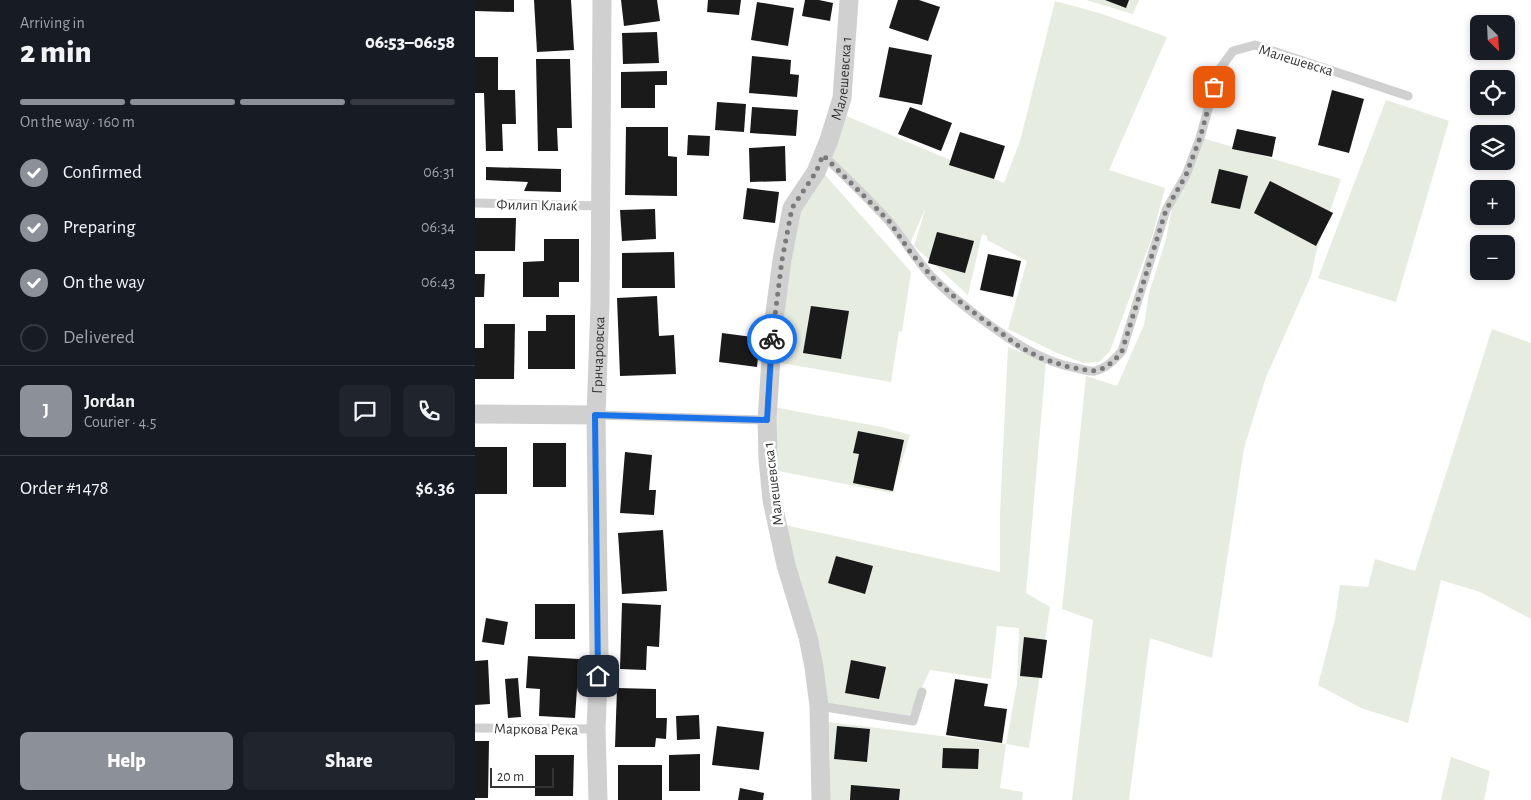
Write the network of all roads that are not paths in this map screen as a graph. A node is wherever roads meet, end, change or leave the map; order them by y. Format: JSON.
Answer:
{"nodes":[{"id":1,"x":601,"y":0,"type":"edge"},
{"id":2,"x":849,"y":0,"type":"edge"},
{"id":3,"x":1408,"y":96,"type":"dead end"},
{"id":4,"x":823,"y":155,"type":"junction"},
{"id":5,"x":475,"y":203,"type":"edge"},
{"id":6,"x":600,"y":206,"type":"junction"},
{"id":7,"x":475,"y":414,"type":"edge"},
{"id":8,"x":595,"y":415,"type":"junction"},
{"id":9,"x":767,"y":420,"type":"junction"},
{"id":10,"x":922,"y":692,"type":"dead end"},
{"id":11,"x":819,"y":706,"type":"junction"},
{"id":12,"x":475,"y":728,"type":"edge"},
{"id":13,"x":596,"y":730,"type":"junction"},
{"id":14,"x":598,"y":800,"type":"edge"},
{"id":15,"x":821,"y":800,"type":"edge"}],
"edges":[{"from":1,"to":6,"type":"street","name":"Грнчаровска"},
{"from":2,"to":4,"type":"street","name":"Малешевска 1"},
{"from":3,"to":4,"type":"lane","name":"Малешевска"},
{"from":4,"to":9,"type":"street","name":"Малешевска 1"},
{"from":5,"to":6,"type":"lane","name":"Филип Клаиќ"},
{"from":6,"to":8,"type":"street","name":"Грнчаровска"},
{"from":7,"to":8,"type":"street"},
{"from":8,"to":9,"type":"lane"},
{"from":8,"to":13,"type":"street","name":"Грнчаровска"},
{"from":9,"to":11,"type":"street","name":"Малешевска 1"},
{"from":10,"to":11,"type":"lane"},
{"from":11,"to":15,"type":"street","name":"Малешевска 1"},
{"from":12,"to":13,"type":"lane","name":"Маркова Река"},
{"from":13,"to":14,"type":"street","name":"Грнчаровска"}]}
